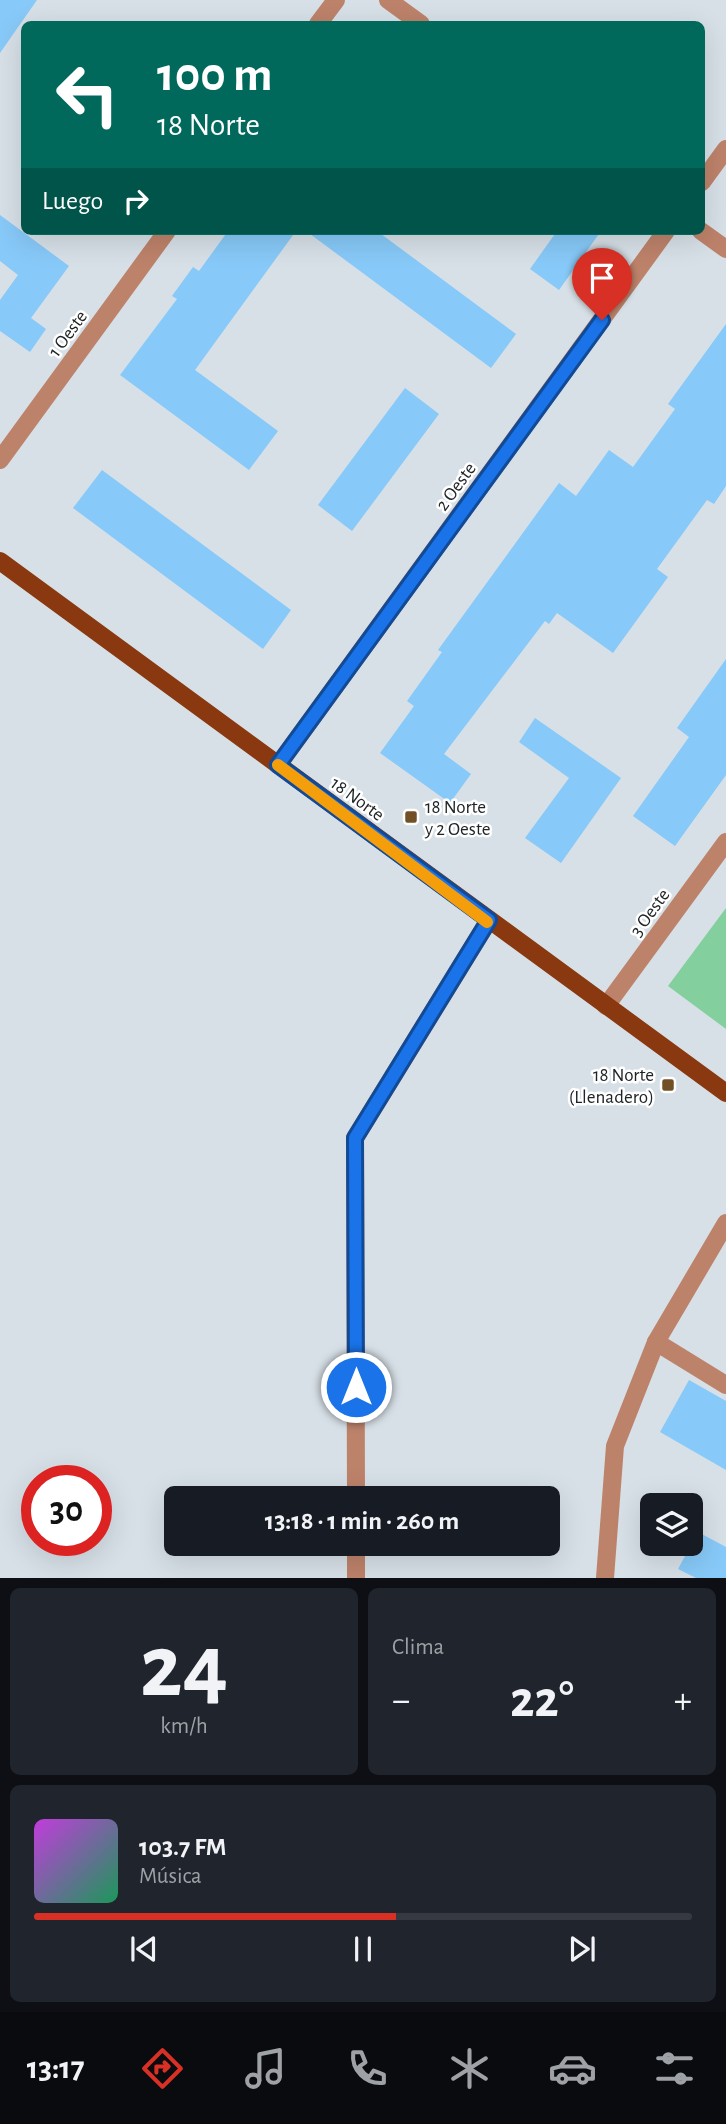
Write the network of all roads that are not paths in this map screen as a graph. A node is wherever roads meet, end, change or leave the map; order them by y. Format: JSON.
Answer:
{"nodes":[{"id":1,"x":336,"y":0,"type":"edge"},
{"id":2,"x":388,"y":0,"type":"edge"},
{"id":3,"x":320,"y":21,"type":"edge"},
{"id":4,"x":417,"y":21,"type":"edge"},
{"id":5,"x":726,"y":149,"type":"edge"},
{"id":6,"x":705,"y":179,"type":"edge"},
{"id":7,"x":705,"y":234,"type":"edge"},
{"id":8,"x":164,"y":235,"type":"edge"},
{"id":9,"x":663,"y":235,"type":"edge"},
{"id":10,"x":726,"y":249,"type":"edge"},
{"id":11,"x":0,"y":460,"type":"edge"},
{"id":12,"x":0,"y":561,"type":"edge"},
{"id":13,"x":278,"y":765,"type":"junction"},
{"id":14,"x":726,"y":842,"type":"edge"},
{"id":15,"x":489,"y":920,"type":"junction"},
{"id":16,"x":606,"y":1006,"type":"junction"},
{"id":17,"x":726,"y":1093,"type":"edge"},
{"id":18,"x":726,"y":1223,"type":"edge"},
{"id":19,"x":656,"y":1342,"type":"junction"},
{"id":20,"x":726,"y":1385,"type":"edge"},
{"id":21,"x":356,"y":1486,"type":"edge"},
{"id":22,"x":356,"y":1556,"type":"edge"},
{"id":23,"x":356,"y":1578,"type":"edge"},
{"id":24,"x":605,"y":1578,"type":"edge"}],
"edges":[{"from":1,"to":3,"type":"street"},
{"from":2,"to":4,"type":"street"},
{"from":5,"to":6,"type":"street"},
{"from":7,"to":10,"type":"street"},
{"from":8,"to":11,"type":"street","name":"1 Oeste"},
{"from":9,"to":13,"type":"street","name":"2 Oeste"},
{"from":12,"to":13,"type":"main road","name":"18 Norte"},
{"from":13,"to":15,"type":"main road","name":"18 Norte"},
{"from":14,"to":16,"type":"street","name":"3 Oeste"},
{"from":15,"to":16,"type":"main road","name":"18 Norte"},
{"from":15,"to":21,"type":"street"},
{"from":16,"to":17,"type":"main road","name":"18 Norte"},
{"from":18,"to":19,"type":"street"},
{"from":19,"to":20,"type":"street"},
{"from":19,"to":24,"type":"street"},
{"from":22,"to":23,"type":"street"}]}
